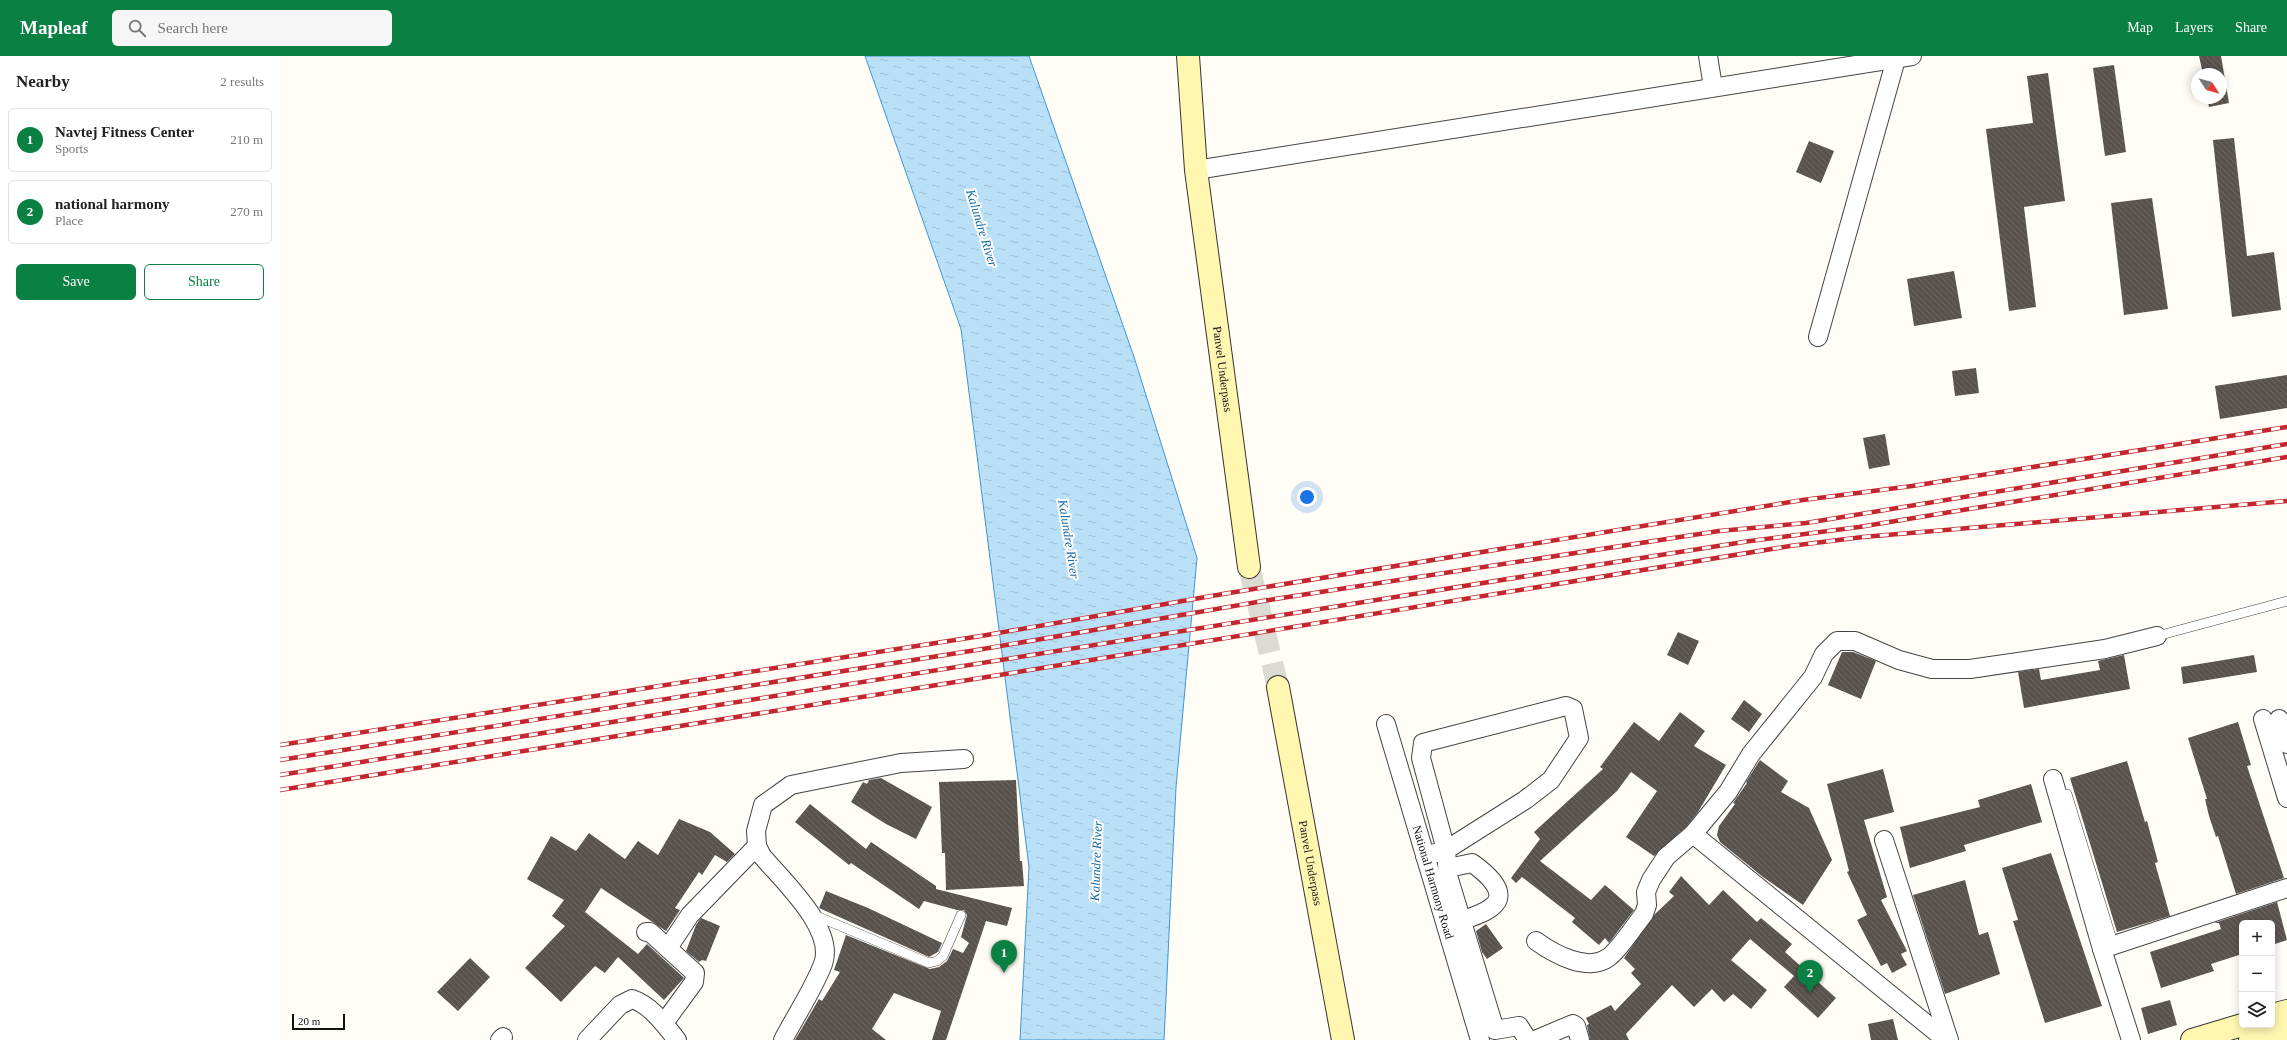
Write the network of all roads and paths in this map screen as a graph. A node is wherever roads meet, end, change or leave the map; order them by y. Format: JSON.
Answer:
{"nodes":[{"id":1,"x":1188,"y":56,"type":"edge"},
{"id":2,"x":1708,"y":56,"type":"edge"},
{"id":3,"x":1904,"y":57,"type":"edge"},
{"id":4,"x":1713,"y":87,"type":"junction"},
{"id":5,"x":1196,"y":170,"type":"junction"},
{"id":6,"x":1818,"y":337,"type":"dead end"},
{"id":7,"x":1249,"y":567,"type":"tunnel mouth"},
{"id":8,"x":2287,"y":601,"type":"edge"},
{"id":9,"x":2157,"y":636,"type":"joint"},
{"id":10,"x":1278,"y":687,"type":"tunnel mouth"},
{"id":11,"x":1386,"y":724,"type":"dead end"},
{"id":12,"x":2287,"y":744,"type":"edge"},
{"id":13,"x":1421,"y":758,"type":"junction"},
{"id":14,"x":964,"y":759,"type":"dead end"},
{"id":15,"x":1398,"y":764,"type":"junction"},
{"id":16,"x":2057,"y":778,"type":"dead end"},
{"id":17,"x":2287,"y":798,"type":"edge"},
{"id":18,"x":1693,"y":834,"type":"junction"},
{"id":19,"x":1884,"y":840,"type":"dead end"},
{"id":20,"x":757,"y":846,"type":"junction"},
{"id":21,"x":1446,"y":850,"type":"junction"},
{"id":22,"x":1425,"y":856,"type":"junction"},
{"id":23,"x":1448,"y":868,"type":"junction"},
{"id":24,"x":2287,"y":888,"type":"edge"},
{"id":25,"x":813,"y":914,"type":"junction"},
{"id":26,"x":960,"y":915,"type":"dead end"},
{"id":27,"x":1462,"y":920,"type":"junction"},
{"id":28,"x":646,"y":932,"type":"dead end"},
{"id":29,"x":1536,"y":941,"type":"dead end"},
{"id":30,"x":2108,"y":947,"type":"junction"},
{"id":31,"x":668,"y":948,"type":"junction"},
{"id":32,"x":2287,"y":1011,"type":"edge"},
{"id":33,"x":2275,"y":1014,"type":"edge"},
{"id":34,"x":664,"y":1023,"type":"junction"},
{"id":35,"x":2239,"y":1026,"type":"edge"},
{"id":36,"x":2287,"y":1029,"type":"edge"},
{"id":37,"x":590,"y":1036,"type":"edge"},
{"id":38,"x":1488,"y":1036,"type":"edge"},
{"id":39,"x":677,"y":1040,"type":"edge"},
{"id":40,"x":783,"y":1040,"type":"edge"},
{"id":41,"x":1344,"y":1040,"type":"edge"},
{"id":42,"x":1528,"y":1040,"type":"edge"},
{"id":43,"x":1535,"y":1040,"type":"edge"},
{"id":44,"x":1580,"y":1040,"type":"edge"},
{"id":45,"x":1947,"y":1040,"type":"edge"},
{"id":46,"x":2131,"y":1040,"type":"edge"},
{"id":47,"x":2192,"y":1040,"type":"edge"},
{"id":48,"x":2250,"y":1040,"type":"edge"}],
"edges":[{"from":1,"to":5,"type":"main road","name":"Panvel Underpass"},
{"from":2,"to":4,"type":"street"},
{"from":3,"to":4,"type":"street"},
{"from":3,"to":6,"type":"street"},
{"from":4,"to":5,"type":"street"},
{"from":5,"to":7,"type":"main road","name":"Panvel Underpass"},
{"from":8,"to":9,"type":"lane"},
{"from":9,"to":18,"type":"street"},
{"from":10,"to":41,"type":"main road","name":"Panvel Underpass"},
{"from":11,"to":15,"type":"street","name":"National Harmony Road"},
{"from":12,"to":17,"type":"street"},
{"from":13,"to":15,"type":"street"},
{"from":13,"to":21,"type":"street"},
{"from":13,"to":21,"type":"street"},
{"from":14,"to":20,"type":"street"},
{"from":15,"to":22,"type":"street","name":"National Harmony Road"},
{"from":16,"to":30,"type":"street"},
{"from":18,"to":29,"type":"street"},
{"from":18,"to":45,"type":"street"},
{"from":19,"to":45,"type":"street"},
{"from":20,"to":25,"type":"street"},
{"from":20,"to":31,"type":"street"},
{"from":21,"to":22,"type":"street"},
{"from":21,"to":23,"type":"street"},
{"from":22,"to":38,"type":"street","name":"National Harmony Road"},
{"from":23,"to":27,"type":"street"},
{"from":23,"to":27,"type":"street"},
{"from":24,"to":30,"type":"street"},
{"from":25,"to":26,"type":"lane"},
{"from":25,"to":40,"type":"street"},
{"from":27,"to":38,"type":"street"},
{"from":28,"to":31,"type":"street"},
{"from":30,"to":46,"type":"street"},
{"from":31,"to":34,"type":"street"},
{"from":32,"to":33,"type":"main road"},
{"from":34,"to":37,"type":"street"},
{"from":34,"to":39,"type":"street"},
{"from":35,"to":47,"type":"main road"},
{"from":36,"to":48,"type":"main road"},
{"from":38,"to":42,"type":"street"},
{"from":43,"to":44,"type":"street"}]}
